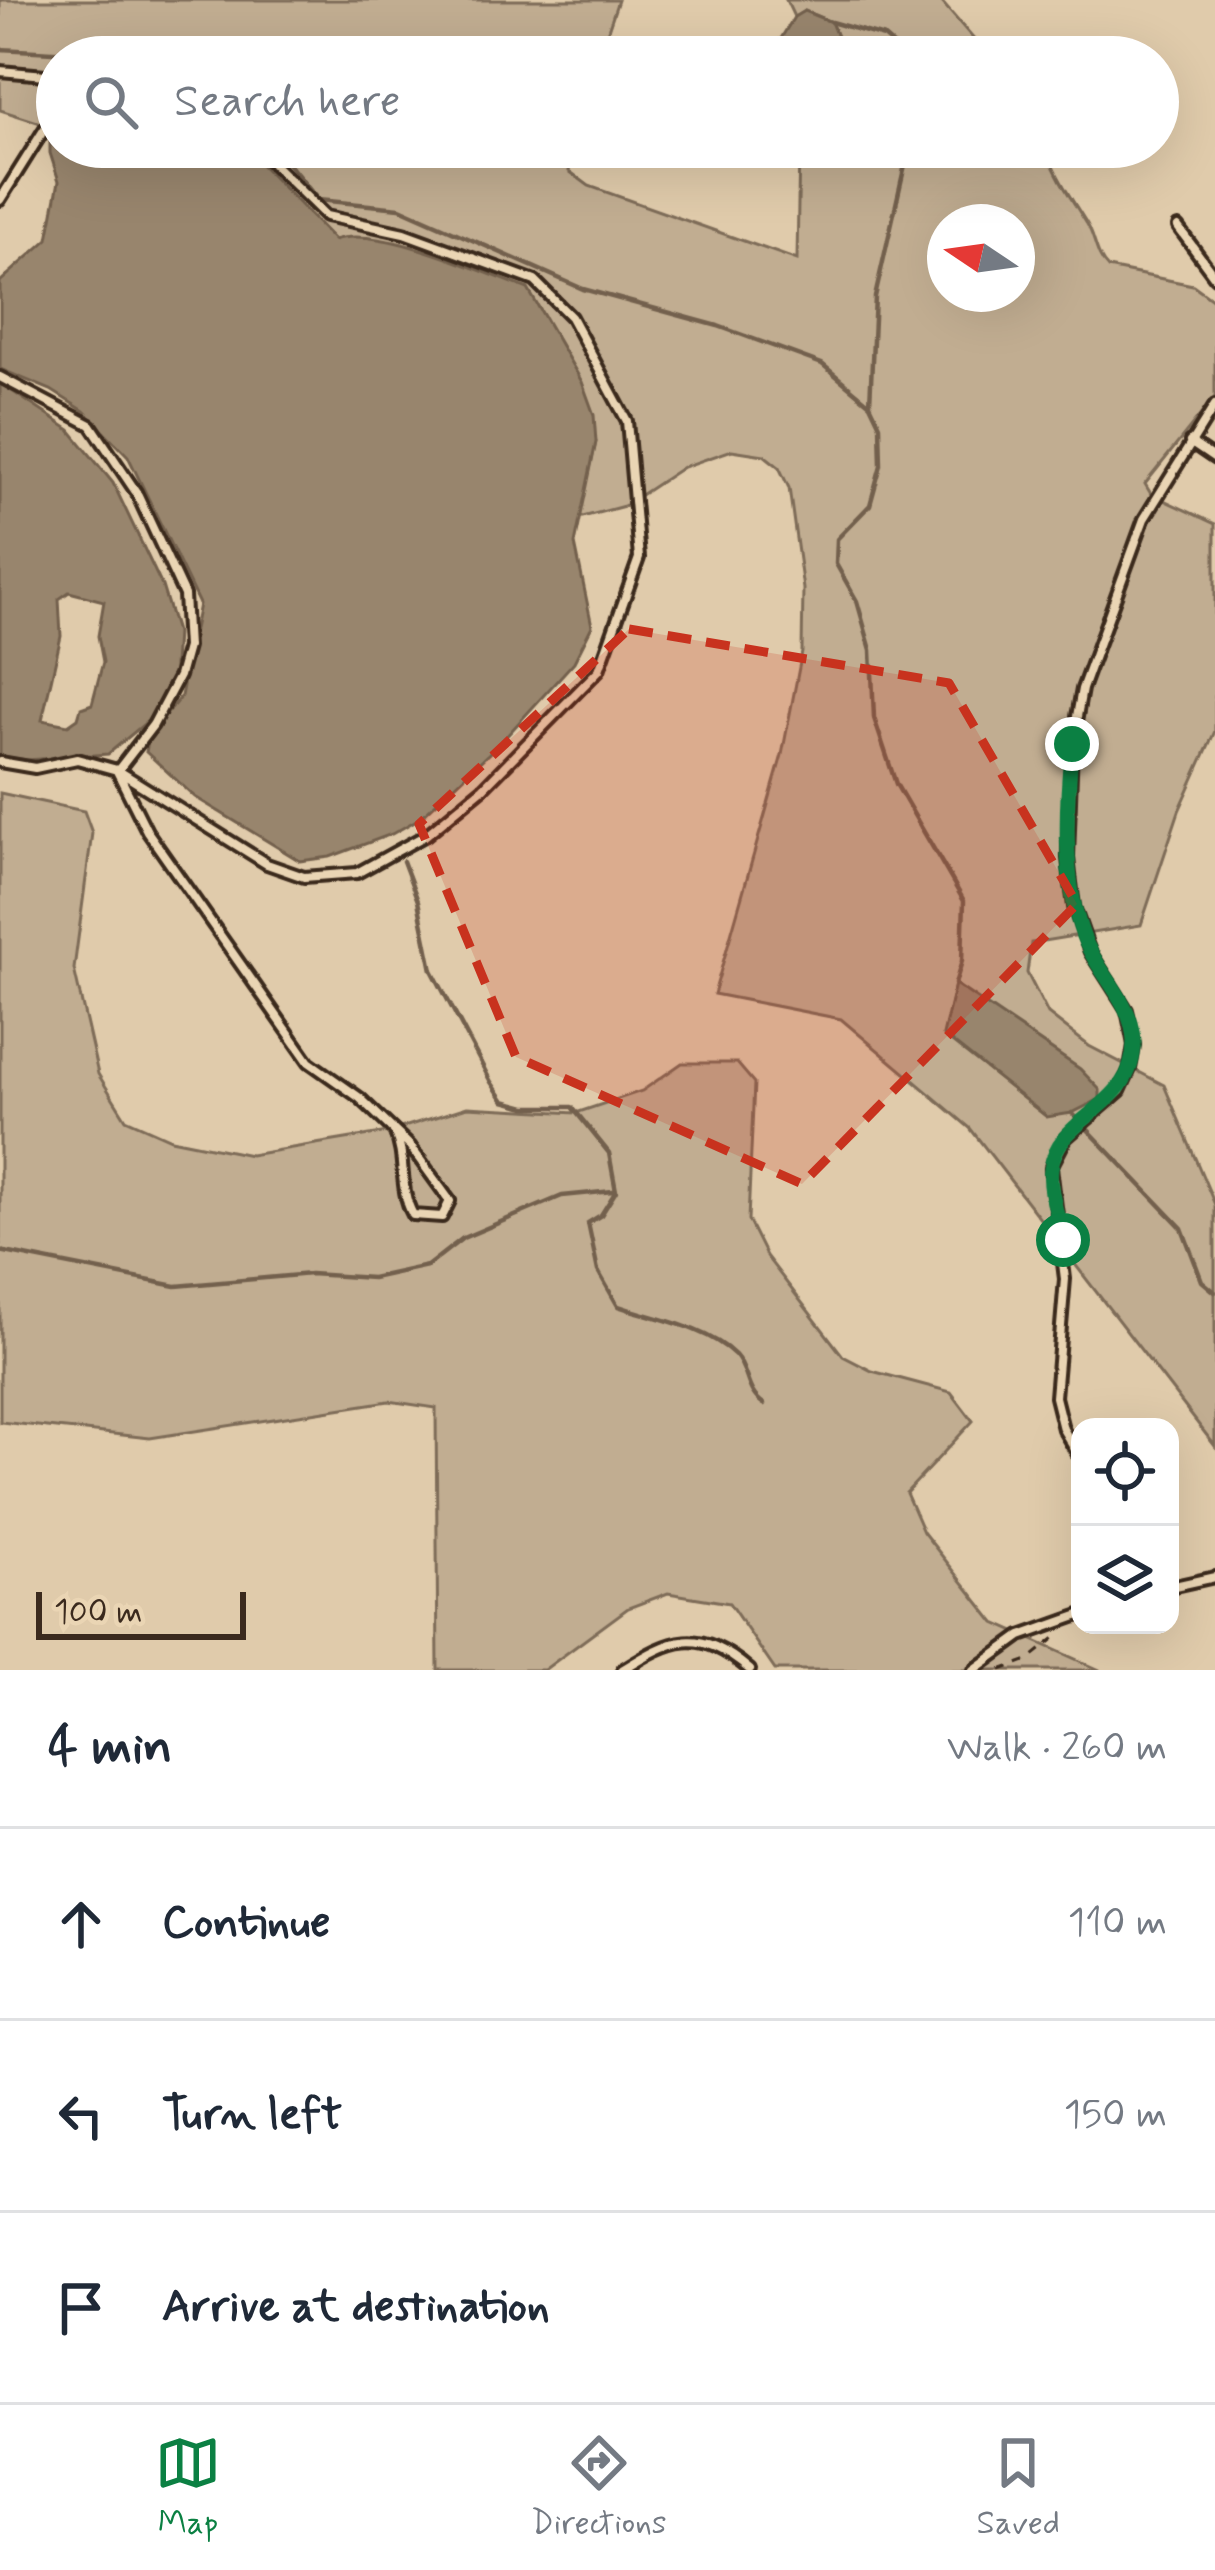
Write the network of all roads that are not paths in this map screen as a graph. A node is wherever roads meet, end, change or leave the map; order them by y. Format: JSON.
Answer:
{"nodes":[{"id":1,"x":0,"y":71,"type":"edge"},
{"id":2,"x":36,"y":74,"type":"edge"},
{"id":3,"x":36,"y":143,"type":"edge"},
{"id":4,"x":277,"y":168,"type":"edge"},
{"id":5,"x":0,"y":200,"type":"edge"},
{"id":6,"x":1178,"y":226,"type":"dead end"},
{"id":7,"x":1215,"y":277,"type":"edge"},
{"id":8,"x":0,"y":376,"type":"edge"},
{"id":9,"x":1215,"y":405,"type":"edge"},
{"id":10,"x":1190,"y":442,"type":"junction"},
{"id":11,"x":1215,"y":459,"type":"edge"},
{"id":12,"x":0,"y":762,"type":"edge"},
{"id":13,"x":117,"y":770,"type":"junction"},
{"id":14,"x":395,"y":1133,"type":"junction"},
{"id":15,"x":1071,"y":1442,"type":"edge"},
{"id":16,"x":1215,"y":1577,"type":"edge"},
{"id":17,"x":1179,"y":1585,"type":"edge"},
{"id":18,"x":1071,"y":1618,"type":"edge"},
{"id":19,"x":622,"y":1670,"type":"edge"},
{"id":20,"x":750,"y":1670,"type":"edge"},
{"id":21,"x":974,"y":1670,"type":"edge"}],
"edges":[{"from":1,"to":2,"type":"lane"},
{"from":3,"to":5,"type":"lane"},
{"from":4,"to":13,"type":"lane"},
{"from":6,"to":7,"type":"lane"},
{"from":8,"to":13,"type":"lane"},
{"from":9,"to":10,"type":"lane"},
{"from":10,"to":11,"type":"lane"},
{"from":10,"to":15,"type":"lane"},
{"from":12,"to":13,"type":"lane"},
{"from":13,"to":14,"type":"lane"},
{"from":14,"to":14,"type":"lane"},
{"from":16,"to":17,"type":"lane"},
{"from":18,"to":21,"type":"lane"},
{"from":19,"to":20,"type":"lane"}]}
